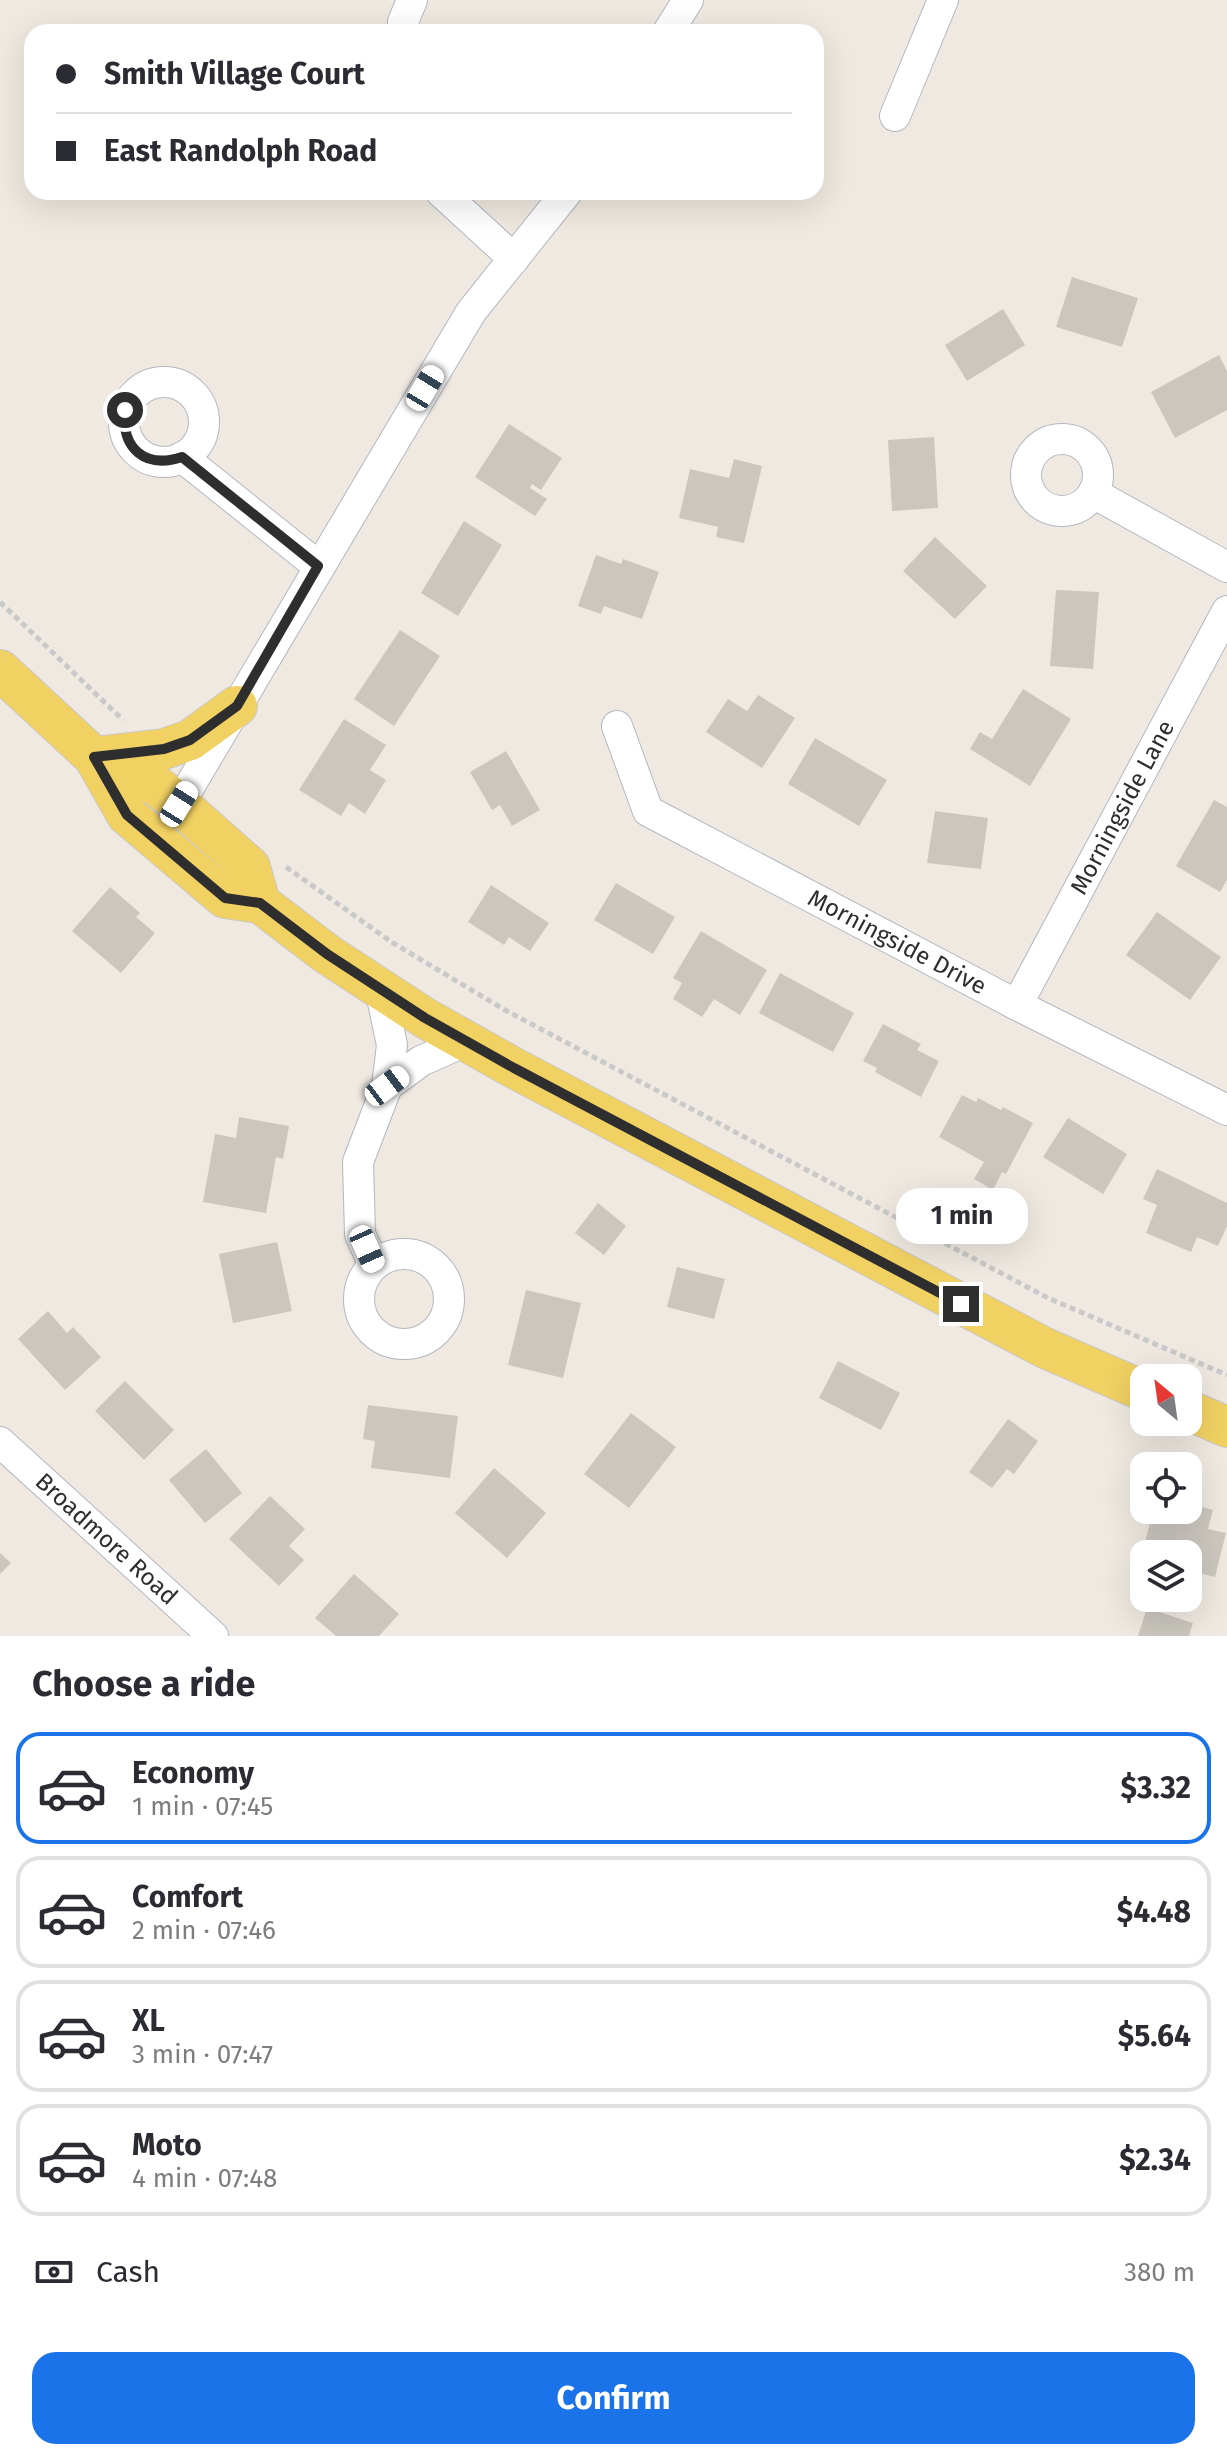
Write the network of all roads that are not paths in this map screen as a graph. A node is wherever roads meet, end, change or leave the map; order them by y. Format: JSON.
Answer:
{"nodes":[{"id":1,"x":412,"y":0,"type":"edge"},
{"id":2,"x":688,"y":0,"type":"edge"},
{"id":3,"x":943,"y":0,"type":"edge"},
{"id":4,"x":403,"y":24,"type":"edge"},
{"id":5,"x":673,"y":24,"type":"edge"},
{"id":6,"x":895,"y":116,"type":"dead end"},
{"id":7,"x":450,"y":200,"type":"edge"},
{"id":8,"x":561,"y":200,"type":"edge"},
{"id":9,"x":514,"y":259,"type":"junction"},
{"id":10,"x":182,"y":457,"type":"dead end"},
{"id":11,"x":1093,"y":493,"type":"dead end"},
{"id":12,"x":318,"y":566,"type":"junction"},
{"id":13,"x":1227,"y":567,"type":"edge"},
{"id":14,"x":1227,"y":611,"type":"edge"},
{"id":15,"x":0,"y":670,"type":"edge"},
{"id":16,"x":237,"y":706,"type":"junction"},
{"id":17,"x":617,"y":726,"type":"dead end"},
{"id":18,"x":94,"y":757,"type":"junction"},
{"id":19,"x":179,"y":804,"type":"junction"},
{"id":20,"x":260,"y":903,"type":"junction"},
{"id":21,"x":380,"y":988,"type":"junction"},
{"id":22,"x":1017,"y":1005,"type":"junction"},
{"id":23,"x":466,"y":1041,"type":"junction"},
{"id":24,"x":387,"y":1086,"type":"junction"},
{"id":25,"x":1227,"y":1110,"type":"edge"},
{"id":26,"x":374,"y":1265,"type":"dead end"},
{"id":27,"x":1130,"y":1385,"type":"edge"},
{"id":28,"x":1202,"y":1416,"type":"edge"},
{"id":29,"x":1227,"y":1427,"type":"edge"},
{"id":30,"x":0,"y":1442,"type":"edge"},
{"id":31,"x":205,"y":1633,"type":"edge"}],
"edges":[{"from":1,"to":4,"type":"street"},
{"from":2,"to":5,"type":"street"},
{"from":3,"to":6,"type":"street"},
{"from":7,"to":9,"type":"street"},
{"from":8,"to":9,"type":"street"},
{"from":9,"to":12,"type":"street"},
{"from":10,"to":12,"type":"street"},
{"from":11,"to":13,"type":"street"},
{"from":12,"to":16,"type":"street"},
{"from":14,"to":22,"type":"street","name":"Morningside Lane"},
{"from":15,"to":18,"type":"main road"},
{"from":16,"to":18,"type":"main road"},
{"from":16,"to":19,"type":"street"},
{"from":17,"to":22,"type":"street","name":"Morningside Drive"},
{"from":18,"to":19,"type":"main road"},
{"from":18,"to":20,"type":"main road"},
{"from":19,"to":20,"type":"main road"},
{"from":20,"to":21,"type":"main road"},
{"from":21,"to":23,"type":"main road"},
{"from":21,"to":24,"type":"street"},
{"from":22,"to":25,"type":"street","name":"Morningside Drive"},
{"from":23,"to":24,"type":"street"},
{"from":23,"to":27,"type":"main road"},
{"from":24,"to":26,"type":"street"},
{"from":28,"to":29,"type":"main road"},
{"from":30,"to":31,"type":"street","name":"Broadmore Road"}]}
